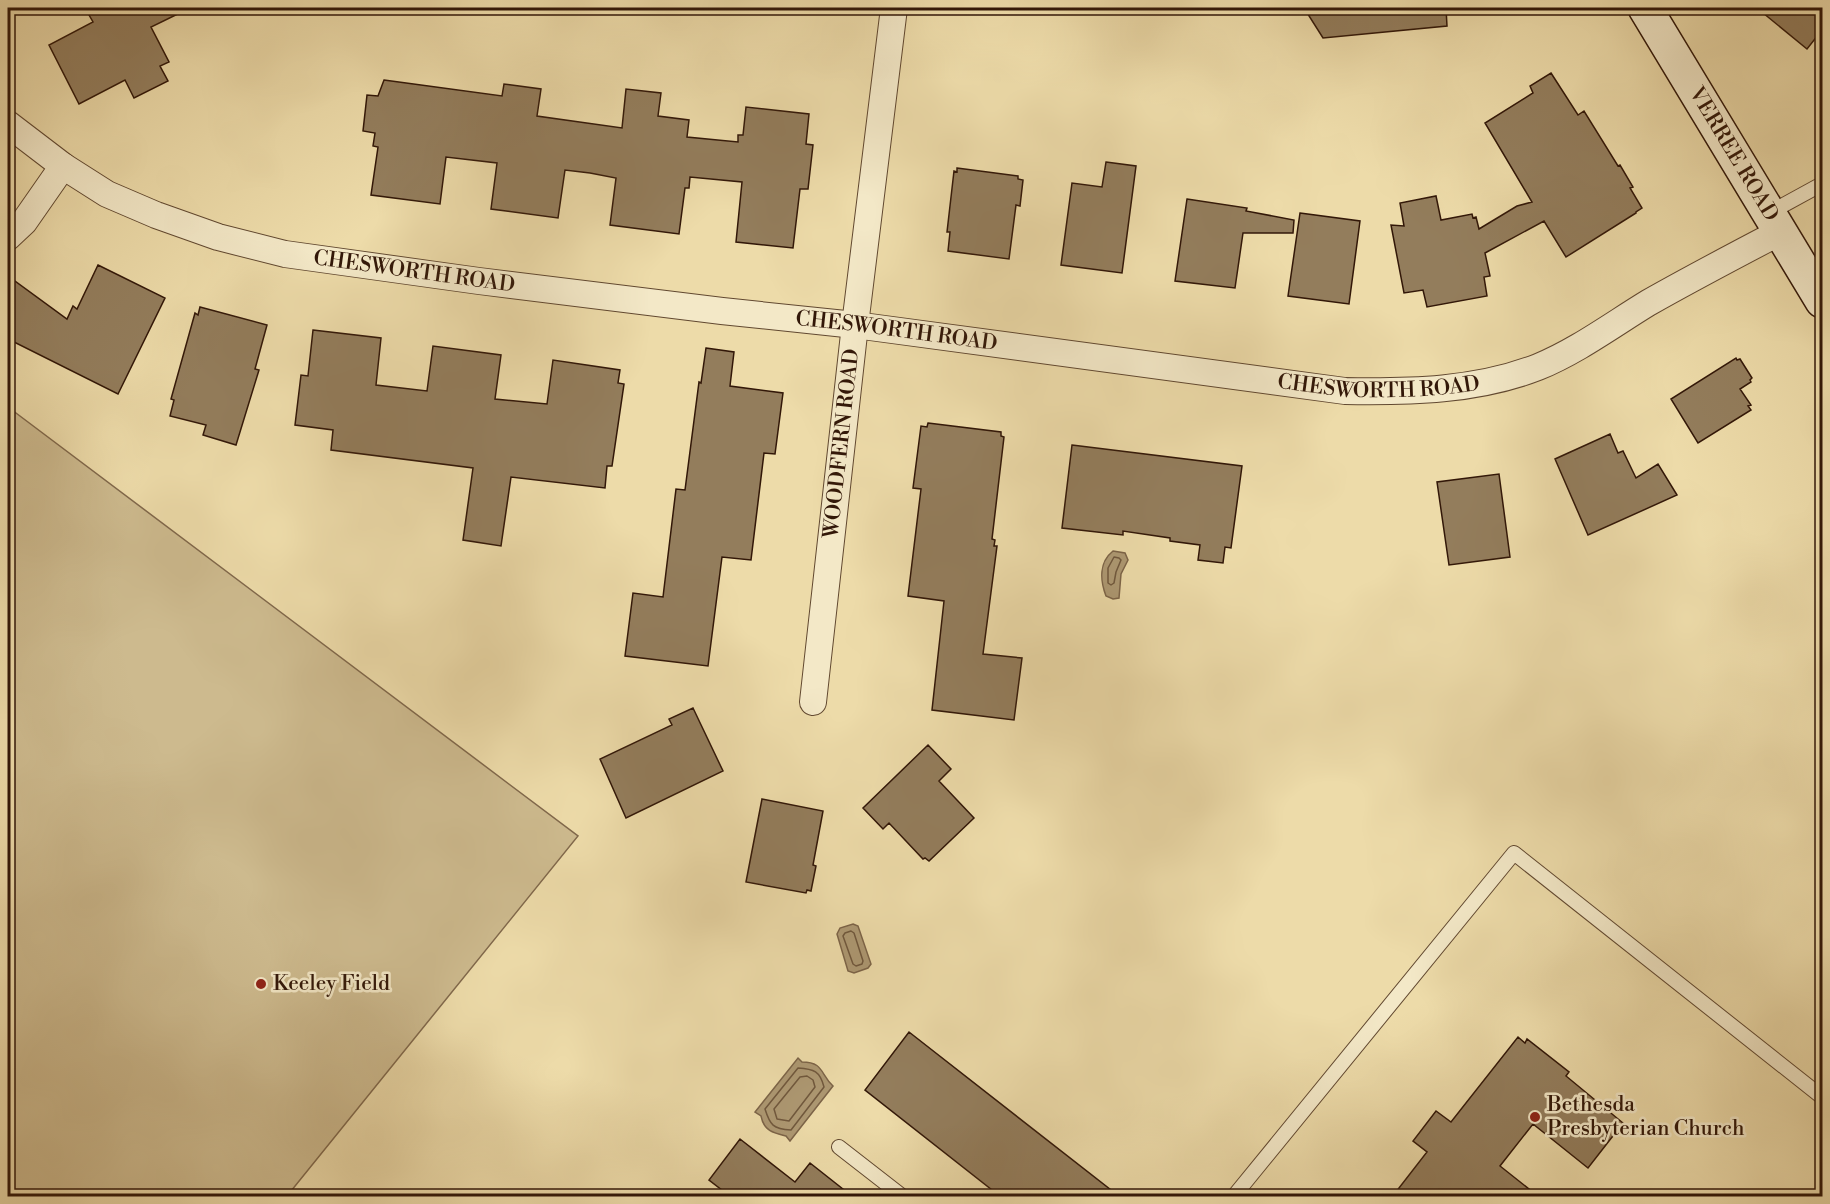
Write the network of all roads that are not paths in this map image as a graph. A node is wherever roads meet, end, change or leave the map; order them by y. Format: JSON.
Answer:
{"nodes":[{"id":1,"x":894,"y":8,"type":"edge"},
{"id":2,"x":1646,"y":8,"type":"edge"},
{"id":3,"x":8,"y":124,"type":"edge"},
{"id":4,"x":63,"y":166,"type":"junction"},
{"id":5,"x":1822,"y":184,"type":"edge"},
{"id":6,"x":1775,"y":223,"type":"junction"},
{"id":7,"x":8,"y":237,"type":"edge"},
{"id":8,"x":1822,"y":301,"type":"edge"},
{"id":9,"x":855,"y":325,"type":"junction"},
{"id":10,"x":813,"y":702,"type":"dead end"},
{"id":11,"x":1822,"y":1097,"type":"edge"},
{"id":12,"x":839,"y":1147,"type":"dead end"},
{"id":13,"x":902,"y":1197,"type":"edge"},
{"id":14,"x":1234,"y":1197,"type":"edge"}],
"edges":[{"from":1,"to":9,"type":"street","name":"WOODFERN ROAD"},
{"from":2,"to":6,"type":"main road","name":"VERREE ROAD"},
{"from":3,"to":4,"type":"street","name":"CHESWORTH ROAD"},
{"from":4,"to":7,"type":"street"},
{"from":4,"to":9,"type":"street","name":"CHESWORTH ROAD"},
{"from":5,"to":6,"type":"lane"},
{"from":6,"to":8,"type":"main road","name":"VERREE ROAD"},
{"from":6,"to":9,"type":"street","name":"CHESWORTH ROAD"},
{"from":9,"to":10,"type":"street","name":"WOODFERN ROAD"},
{"from":11,"to":14,"type":"lane"},
{"from":12,"to":13,"type":"lane"}]}
